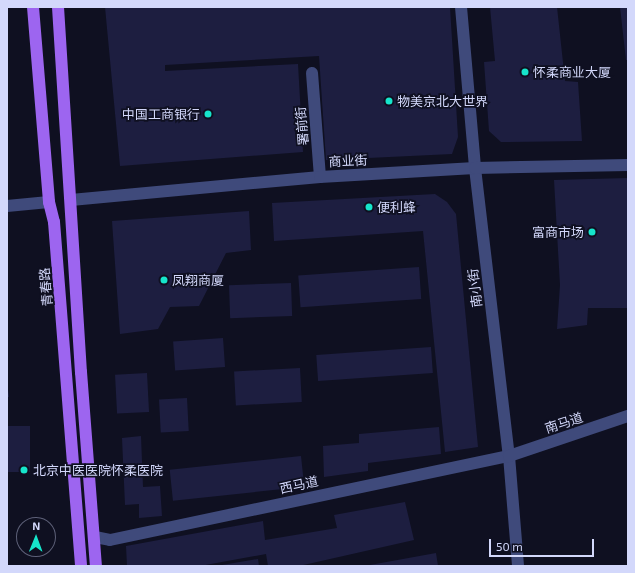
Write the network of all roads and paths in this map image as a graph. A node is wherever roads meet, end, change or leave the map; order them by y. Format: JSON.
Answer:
{"nodes":[{"id":1,"x":33,"y":7,"type":"edge"},
{"id":2,"x":58,"y":7,"type":"edge"},
{"id":3,"x":461,"y":7,"type":"edge"},
{"id":4,"x":312,"y":73,"type":"dead end"},
{"id":5,"x":628,"y":165,"type":"edge"},
{"id":6,"x":475,"y":168,"type":"junction"},
{"id":7,"x":320,"y":177,"type":"junction"},
{"id":8,"x":71,"y":200,"type":"junction"},
{"id":9,"x":49,"y":202,"type":"junction"},
{"id":10,"x":7,"y":206,"type":"edge"},
{"id":11,"x":628,"y":416,"type":"edge"},
{"id":12,"x":509,"y":456,"type":"junction"},
{"id":13,"x":95,"y":538,"type":"junction"},
{"id":14,"x":81,"y":566,"type":"edge"},
{"id":15,"x":96,"y":566,"type":"edge"},
{"id":16,"x":518,"y":566,"type":"edge"}],
"edges":[{"from":1,"to":9,"type":"main road","name":"青春路"},
{"from":2,"to":8,"type":"main road"},
{"from":3,"to":6,"type":"street","name":"南小街"},
{"from":4,"to":7,"type":"street","name":"署前街"},
{"from":5,"to":6,"type":"street","name":"商业街"},
{"from":6,"to":7,"type":"street","name":"商业街"},
{"from":6,"to":12,"type":"street","name":"南小街"},
{"from":7,"to":8,"type":"street","name":"商业街"},
{"from":8,"to":13,"type":"main road"},
{"from":9,"to":10,"type":"street"},
{"from":9,"to":14,"type":"main road","name":"青春路"},
{"from":11,"to":12,"type":"street","name":"南马道"},
{"from":12,"to":13,"type":"street","name":"西马道"},
{"from":12,"to":16,"type":"street","name":"南小街"},
{"from":13,"to":15,"type":"main road"}]}
